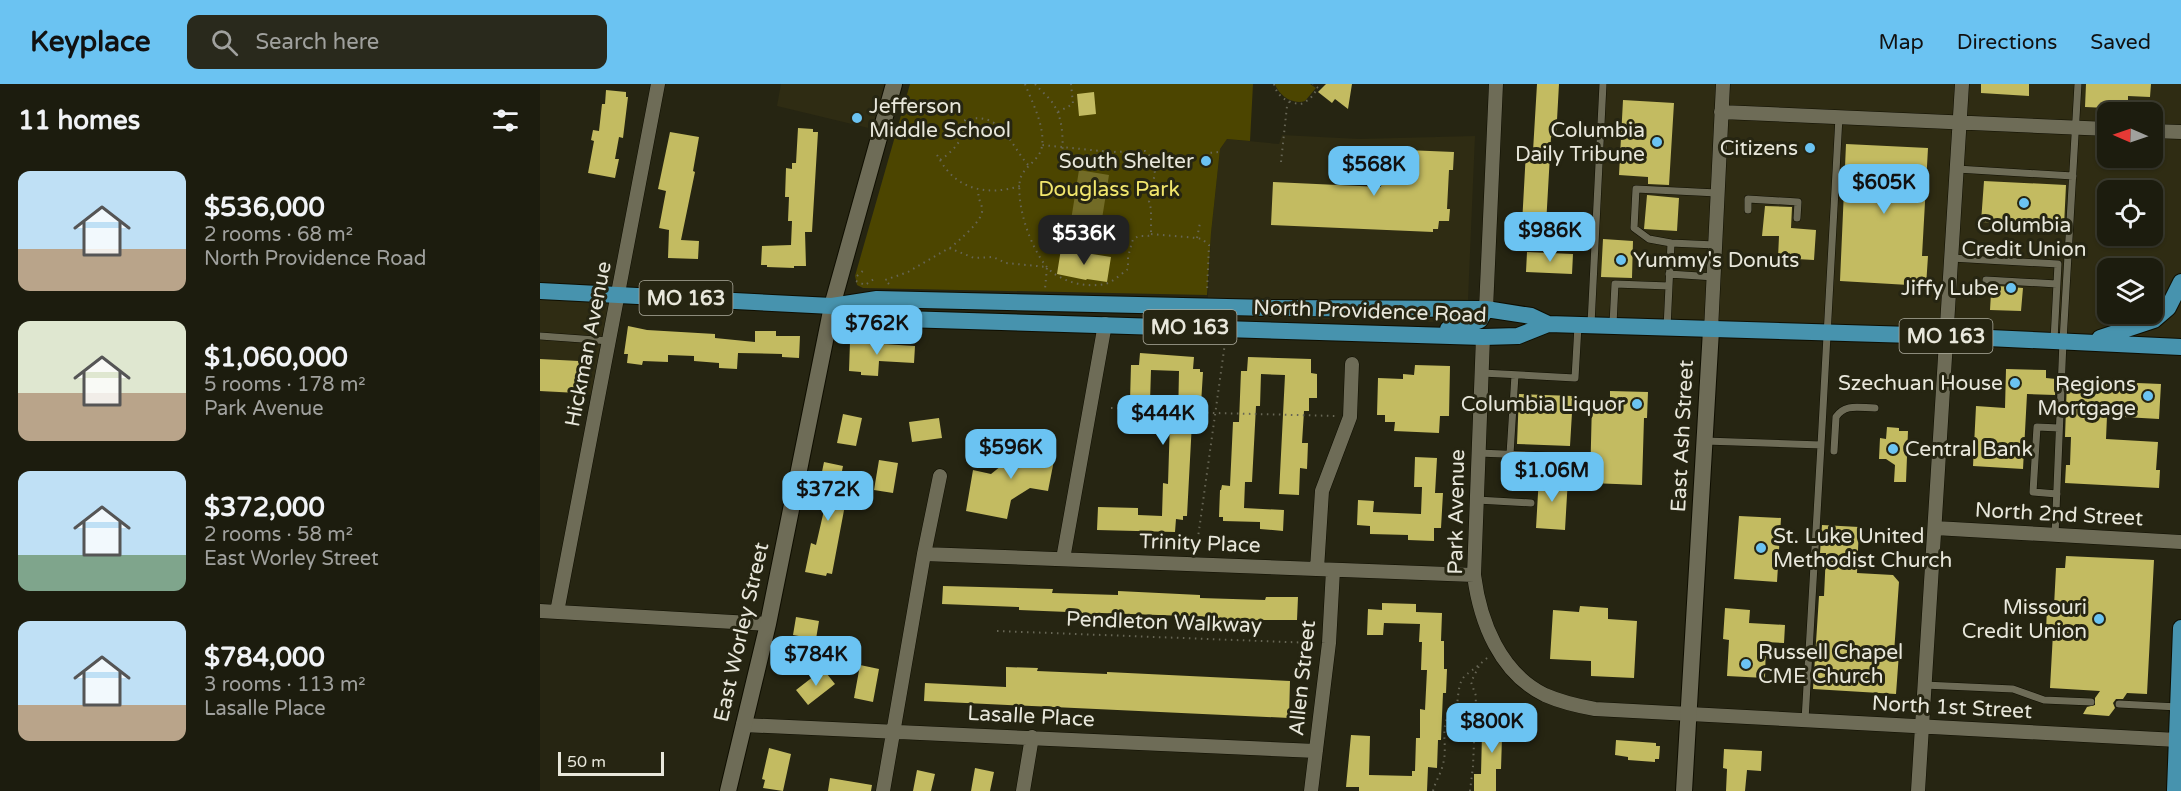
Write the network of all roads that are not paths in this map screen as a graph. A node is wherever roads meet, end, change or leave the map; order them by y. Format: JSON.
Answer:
{"nodes":[{"id":1,"x":658,"y":84,"type":"edge"},
{"id":2,"x":894,"y":84,"type":"edge"},
{"id":3,"x":1496,"y":84,"type":"edge"},
{"id":4,"x":1603,"y":84,"type":"edge"},
{"id":5,"x":1723,"y":84,"type":"edge"},
{"id":6,"x":1962,"y":84,"type":"edge"},
{"id":7,"x":2078,"y":84,"type":"edge"},
{"id":8,"x":1721,"y":112,"type":"junction"},
{"id":9,"x":1839,"y":117,"type":"junction"},
{"id":10,"x":1960,"y":123,"type":"junction"},
{"id":11,"x":2075,"y":127,"type":"junction"},
{"id":12,"x":2097,"y":128,"type":"edge"},
{"id":13,"x":2163,"y":131,"type":"edge"},
{"id":14,"x":2181,"y":132,"type":"edge"},
{"id":15,"x":1957,"y":169,"type":"junction"},
{"id":16,"x":2073,"y":176,"type":"junction"},
{"id":17,"x":1717,"y":193,"type":"junction"},
{"id":18,"x":1748,"y":210,"type":"dead end"},
{"id":19,"x":1797,"y":218,"type":"dead end"},
{"id":20,"x":1671,"y":243,"type":"junction"},
{"id":21,"x":1715,"y":245,"type":"junction"},
{"id":22,"x":1951,"y":258,"type":"junction"},
{"id":23,"x":1669,"y":274,"type":"junction"},
{"id":24,"x":1714,"y":277,"type":"junction"},
{"id":25,"x":1986,"y":280,"type":"dead end"},
{"id":26,"x":2181,"y":282,"type":"edge"},
{"id":27,"x":2057,"y":284,"type":"junction"},
{"id":28,"x":1669,"y":286,"type":"junction"},
{"id":29,"x":540,"y":291,"type":"edge"},
{"id":30,"x":619,"y":294,"type":"junction"},
{"id":31,"x":832,"y":306,"type":"junction"},
{"id":32,"x":1486,"y":309,"type":"junction"},
{"id":33,"x":1531,"y":316,"type":"junction"},
{"id":34,"x":1105,"y":324,"type":"junction"},
{"id":35,"x":1548,"y":324,"type":"junction"},
{"id":36,"x":1584,"y":326,"type":"junction"},
{"id":37,"x":1613,"y":327,"type":"junction"},
{"id":38,"x":1667,"y":328,"type":"junction"},
{"id":39,"x":1711,"y":330,"type":"junction"},
{"id":40,"x":1828,"y":333,"type":"junction"},
{"id":41,"x":1411,"y":335,"type":"junction"},
{"id":42,"x":540,"y":336,"type":"edge"},
{"id":43,"x":1946,"y":336,"type":"junction"},
{"id":44,"x":1483,"y":337,"type":"junction"},
{"id":45,"x":610,"y":341,"type":"junction"},
{"id":46,"x":2058,"y":341,"type":"junction"},
{"id":47,"x":2085,"y":342,"type":"junction"},
{"id":48,"x":2181,"y":347,"type":"edge"},
{"id":49,"x":1352,"y":364,"type":"dead end"},
{"id":50,"x":1482,"y":373,"type":"junction"},
{"id":51,"x":1515,"y":375,"type":"junction"},
{"id":52,"x":1875,"y":408,"type":"dead end"},
{"id":53,"x":2059,"y":428,"type":"junction"},
{"id":54,"x":1705,"y":441,"type":"junction"},
{"id":55,"x":1821,"y":445,"type":"junction"},
{"id":56,"x":1834,"y":452,"type":"dead end"},
{"id":57,"x":1479,"y":453,"type":"junction"},
{"id":58,"x":1510,"y":454,"type":"junction"},
{"id":59,"x":1572,"y":457,"type":"dead end"},
{"id":60,"x":940,"y":476,"type":"dead end"},
{"id":61,"x":2056,"y":494,"type":"junction"},
{"id":62,"x":1477,"y":500,"type":"junction"},
{"id":63,"x":1531,"y":503,"type":"dead end"},
{"id":64,"x":1935,"y":528,"type":"junction"},
{"id":65,"x":2055,"y":536,"type":"junction"},
{"id":66,"x":2181,"y":542,"type":"edge"},
{"id":67,"x":924,"y":554,"type":"junction"},
{"id":68,"x":1063,"y":559,"type":"junction"},
{"id":69,"x":1317,"y":569,"type":"junction"},
{"id":70,"x":1333,"y":570,"type":"junction"},
{"id":71,"x":1474,"y":575,"type":"junction"},
{"id":72,"x":540,"y":611,"type":"edge"},
{"id":73,"x":557,"y":612,"type":"junction"},
{"id":74,"x":768,"y":624,"type":"junction"},
{"id":75,"x":2181,"y":628,"type":"edge"},
{"id":76,"x":1924,"y":684,"type":"junction"},
{"id":77,"x":2091,"y":702,"type":"dead end"},
{"id":78,"x":2119,"y":704,"type":"dead end"},
{"id":79,"x":2178,"y":707,"type":"junction"},
{"id":80,"x":1690,"y":713,"type":"junction"},
{"id":81,"x":1805,"y":720,"type":"junction"},
{"id":82,"x":744,"y":725,"type":"junction"},
{"id":83,"x":1921,"y":727,"type":"junction"},
{"id":84,"x":894,"y":731,"type":"junction"},
{"id":85,"x":1032,"y":737,"type":"junction"},
{"id":86,"x":2176,"y":740,"type":"junction"},
{"id":87,"x":1316,"y":751,"type":"junction"},
{"id":88,"x":728,"y":791,"type":"edge"},
{"id":89,"x":883,"y":791,"type":"edge"},
{"id":90,"x":1023,"y":791,"type":"edge"},
{"id":91,"x":1311,"y":791,"type":"edge"},
{"id":92,"x":1684,"y":791,"type":"edge"},
{"id":93,"x":1918,"y":791,"type":"edge"},
{"id":94,"x":2175,"y":791,"type":"edge"}],
"edges":[{"from":1,"to":30,"type":"street","name":"Hickman Avenue"},
{"from":2,"to":31,"type":"street","name":"East Worley Street"},
{"from":3,"to":32,"type":"street"},
{"from":4,"to":36,"type":"lane"},
{"from":5,"to":8,"type":"street","name":"East Ash Street"},
{"from":6,"to":10,"type":"street"},
{"from":7,"to":11,"type":"lane"},
{"from":8,"to":9,"type":"street"},
{"from":8,"to":17,"type":"street","name":"East Ash Street"},
{"from":9,"to":10,"type":"street"},
{"from":9,"to":40,"type":"lane"},
{"from":10,"to":11,"type":"street"},
{"from":10,"to":15,"type":"street"},
{"from":11,"to":12,"type":"street"},
{"from":11,"to":16,"type":"lane"},
{"from":13,"to":14,"type":"street"},
{"from":15,"to":16,"type":"lane"},
{"from":15,"to":22,"type":"street"},
{"from":16,"to":46,"type":"lane"},
{"from":17,"to":20,"type":"lane"},
{"from":17,"to":21,"type":"street","name":"East Ash Street"},
{"from":18,"to":19,"type":"lane"},
{"from":20,"to":21,"type":"lane"},
{"from":20,"to":23,"type":"lane"},
{"from":21,"to":24,"type":"street","name":"East Ash Street"},
{"from":22,"to":27,"type":"lane"},
{"from":22,"to":43,"type":"street"},
{"from":23,"to":24,"type":"lane"},
{"from":23,"to":28,"type":"lane"},
{"from":24,"to":39,"type":"street","name":"East Ash Street"},
{"from":25,"to":27,"type":"lane"},
{"from":26,"to":47,"type":"main road"},
{"from":27,"to":46,"type":"lane"},
{"from":28,"to":37,"type":"lane"},
{"from":28,"to":38,"type":"lane"},
{"from":29,"to":30,"type":"main road","name":"North Providence Road","number":"MO 163"},
{"from":30,"to":31,"type":"main road","name":"North Providence Road","number":"MO 163"},
{"from":30,"to":45,"type":"street","name":"Hickman Avenue"},
{"from":31,"to":32,"type":"main road","name":"North Providence Road","number":"MO 163"},
{"from":31,"to":34,"type":"main road","name":"North Providence Road","number":"MO 163"},
{"from":31,"to":74,"type":"street","name":"East Worley Street"},
{"from":32,"to":33,"type":"main road","name":"North Providence Road","number":"MO 163"},
{"from":32,"to":41,"type":"main road"},
{"from":33,"to":35,"type":"main road","name":"North Providence Road","number":"MO 163"},
{"from":33,"to":44,"type":"main road"},
{"from":34,"to":41,"type":"main road","name":"North Providence Road","number":"MO 163"},
{"from":34,"to":68,"type":"street"},
{"from":35,"to":36,"type":"main road","name":"North Providence Road","number":"MO 163"},
{"from":35,"to":44,"type":"main road","name":"North Providence Road","number":"MO 163"},
{"from":36,"to":37,"type":"main road","name":"North Providence Road","number":"MO 163"},
{"from":36,"to":51,"type":"lane"},
{"from":37,"to":38,"type":"main road","name":"North Providence Road","number":"MO 163"},
{"from":38,"to":39,"type":"main road","name":"North Providence Road","number":"MO 163"},
{"from":39,"to":40,"type":"main road","name":"North Providence Road","number":"MO 163"},
{"from":39,"to":54,"type":"street","name":"East Ash Street"},
{"from":40,"to":43,"type":"main road","name":"North Providence Road","number":"MO 163"},
{"from":40,"to":55,"type":"lane"},
{"from":41,"to":44,"type":"main road","name":"North Providence Road","number":"MO 163"},
{"from":42,"to":45,"type":"lane"},
{"from":43,"to":46,"type":"main road","name":"North Providence Road","number":"MO 163"},
{"from":43,"to":64,"type":"street"},
{"from":44,"to":50,"type":"street","name":"Park Avenue"},
{"from":45,"to":73,"type":"street","name":"Hickman Avenue"},
{"from":46,"to":47,"type":"main road","name":"North Providence Road","number":"MO 163"},
{"from":46,"to":53,"type":"lane"},
{"from":47,"to":48,"type":"main road","name":"North Providence Road","number":"MO 163"},
{"from":49,"to":69,"type":"street"},
{"from":50,"to":51,"type":"lane"},
{"from":50,"to":57,"type":"street","name":"Park Avenue"},
{"from":51,"to":58,"type":"lane"},
{"from":52,"to":56,"type":"lane"},
{"from":53,"to":61,"type":"lane"},
{"from":53,"to":61,"type":"lane"},
{"from":54,"to":55,"type":"lane"},
{"from":54,"to":80,"type":"street","name":"East Ash Street"},
{"from":55,"to":81,"type":"lane"},
{"from":57,"to":58,"type":"lane"},
{"from":57,"to":62,"type":"street","name":"Park Avenue"},
{"from":58,"to":59,"type":"lane"},
{"from":60,"to":67,"type":"street"},
{"from":61,"to":65,"type":"lane"},
{"from":62,"to":63,"type":"lane"},
{"from":62,"to":71,"type":"street","name":"Park Avenue"},
{"from":64,"to":65,"type":"street","name":"North 2nd Street"},
{"from":64,"to":76,"type":"street"},
{"from":65,"to":66,"type":"street","name":"North 2nd Street"},
{"from":67,"to":68,"type":"street","name":"Trinity Place"},
{"from":67,"to":84,"type":"street"},
{"from":68,"to":69,"type":"street","name":"Trinity Place"},
{"from":69,"to":70,"type":"street","name":"Trinity Place"},
{"from":70,"to":71,"type":"street","name":"Trinity Place"},
{"from":70,"to":87,"type":"street","name":"Allen Street"},
{"from":71,"to":80,"type":"street","name":"Park Avenue"},
{"from":72,"to":73,"type":"street"},
{"from":73,"to":74,"type":"street"},
{"from":74,"to":82,"type":"street","name":"East Worley Street"},
{"from":75,"to":79,"type":"main road"},
{"from":76,"to":77,"type":"lane"},
{"from":76,"to":83,"type":"street"},
{"from":78,"to":79,"type":"lane"},
{"from":79,"to":86,"type":"main road"},
{"from":80,"to":81,"type":"street","name":"North 1st Street"},
{"from":80,"to":92,"type":"street","name":"East Ash Street"},
{"from":81,"to":83,"type":"street","name":"North 1st Street"},
{"from":82,"to":84,"type":"street","name":"Lasalle Place"},
{"from":82,"to":88,"type":"street","name":"East Worley Street"},
{"from":83,"to":86,"type":"street","name":"North 1st Street"},
{"from":83,"to":93,"type":"street"},
{"from":84,"to":85,"type":"street","name":"Lasalle Place"},
{"from":84,"to":89,"type":"street"},
{"from":85,"to":87,"type":"street","name":"Lasalle Place"},
{"from":85,"to":90,"type":"street"},
{"from":86,"to":94,"type":"main road"},
{"from":87,"to":91,"type":"street","name":"Allen Street"}]}
